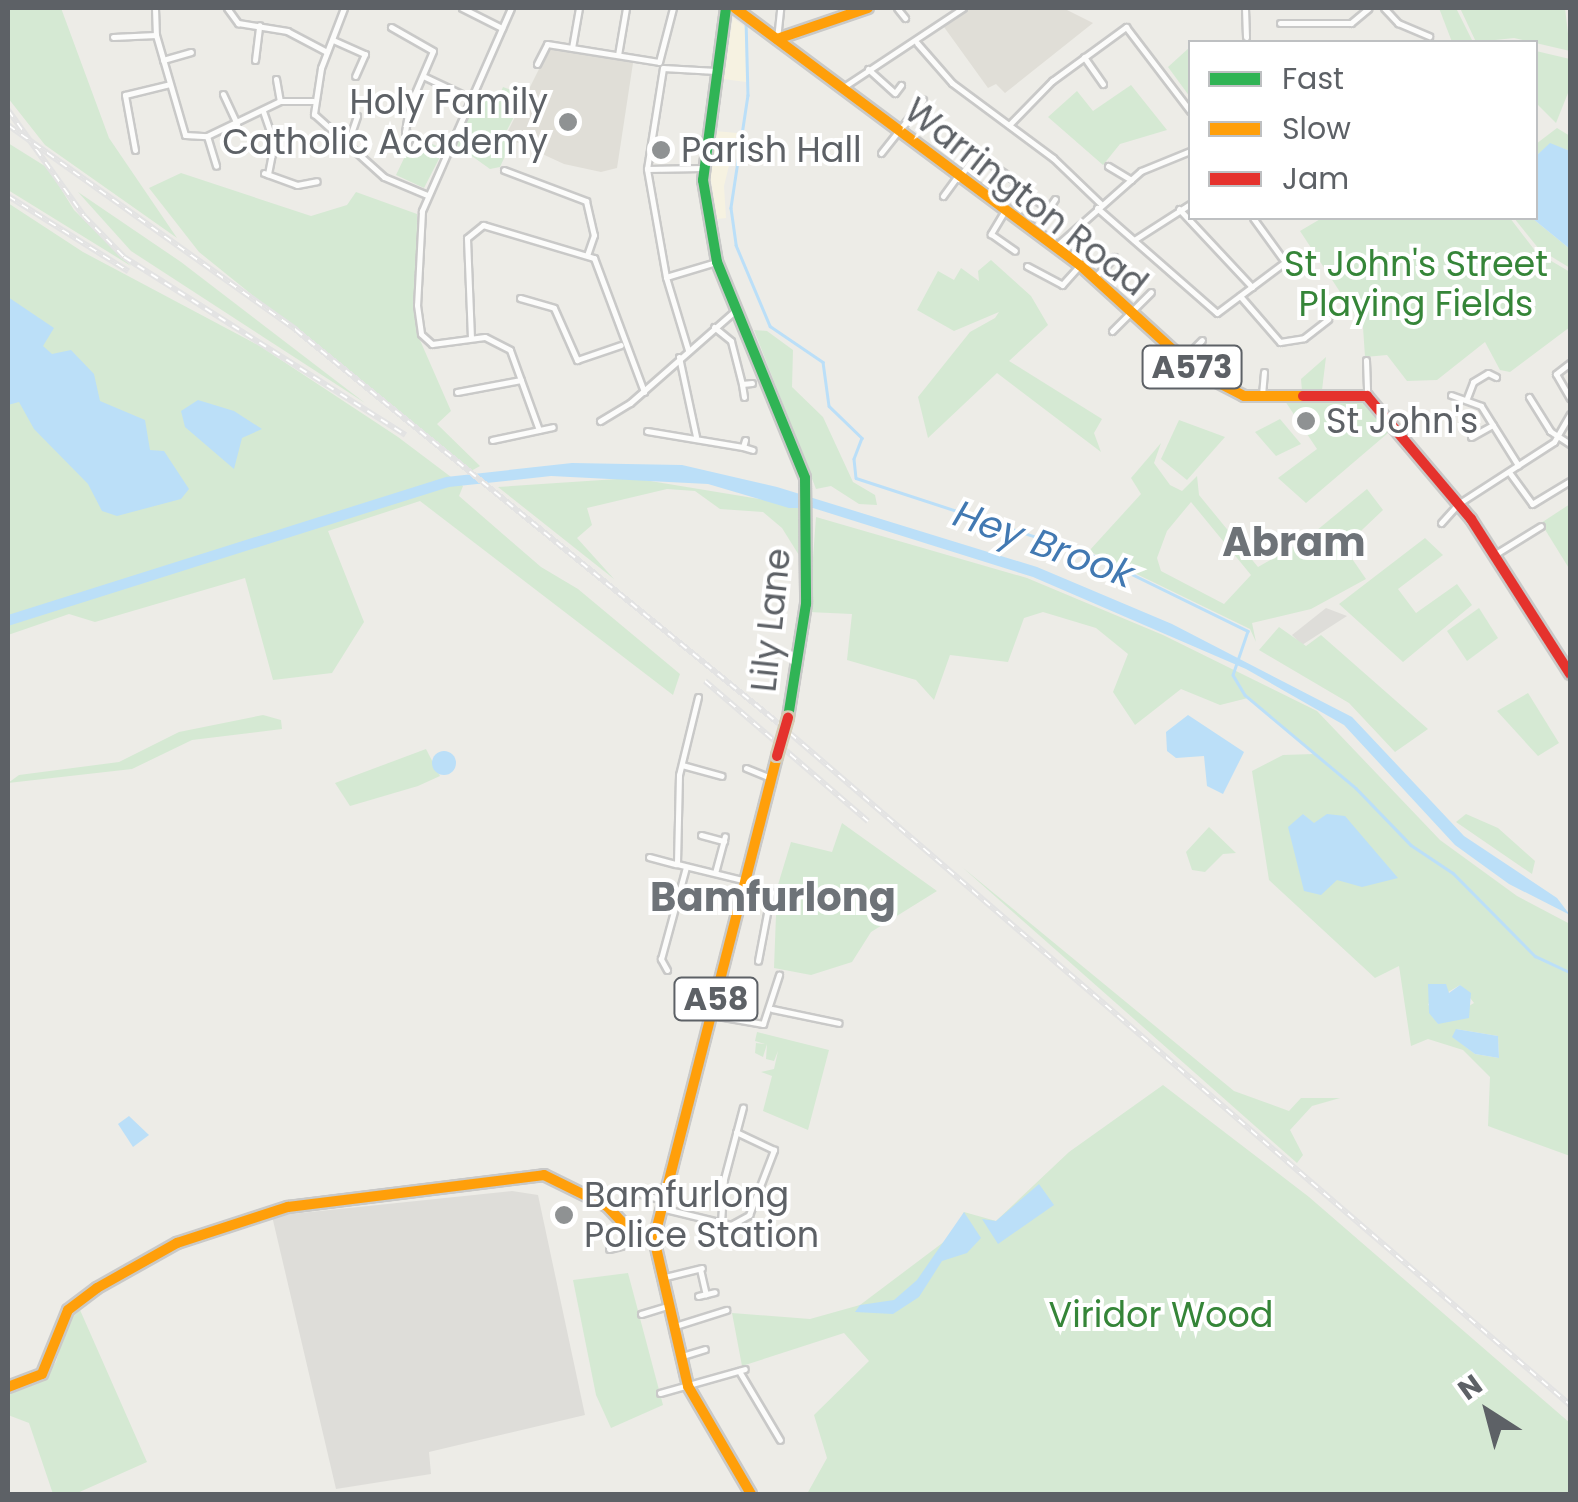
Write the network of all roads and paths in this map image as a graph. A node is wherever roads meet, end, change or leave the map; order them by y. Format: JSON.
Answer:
{"nodes":[{"id":1,"x":155,"y":8,"type":"edge"},
{"id":2,"x":226,"y":8,"type":"edge"},
{"id":3,"x":344,"y":8,"type":"edge"},
{"id":4,"x":462,"y":8,"type":"edge"},
{"id":5,"x":511,"y":8,"type":"edge"},
{"id":6,"x":579,"y":8,"type":"edge"},
{"id":7,"x":626,"y":8,"type":"edge"},
{"id":8,"x":672,"y":8,"type":"edge"},
{"id":9,"x":726,"y":8,"type":"edge"},
{"id":10,"x":780,"y":8,"type":"edge"},
{"id":11,"x":868,"y":8,"type":"edge"},
{"id":12,"x":897,"y":8,"type":"edge"},
{"id":13,"x":963,"y":8,"type":"edge"},
{"id":14,"x":1245,"y":8,"type":"edge"},
{"id":15,"x":1368,"y":8,"type":"edge"},
{"id":16,"x":1384,"y":8,"type":"edge"},
{"id":17,"x":353,"y":11,"type":"dead end"},
{"id":18,"x":743,"y":13,"type":"edge"},
{"id":19,"x":906,"y":18,"type":"dead end"},
{"id":20,"x":1280,"y":23,"type":"dead end"},
{"id":21,"x":259,"y":26,"type":"junction"},
{"id":22,"x":390,"y":27,"type":"dead end"},
{"id":23,"x":502,"y":28,"type":"junction"},
{"id":24,"x":156,"y":35,"type":"junction"},
{"id":25,"x":1429,"y":36,"type":"dead end"},
{"id":26,"x":1246,"y":37,"type":"dead end"},
{"id":27,"x":113,"y":38,"type":"dead end"},
{"id":28,"x":1420,"y":38,"type":"edge"},
{"id":29,"x":777,"y":39,"type":"junction"},
{"id":30,"x":333,"y":40,"type":"junction"},
{"id":31,"x":917,"y":43,"type":"junction"},
{"id":32,"x":572,"y":48,"type":"junction"},
{"id":33,"x":192,"y":52,"type":"dead end"},
{"id":34,"x":327,"y":52,"type":"junction"},
{"id":35,"x":618,"y":55,"type":"junction"},
{"id":36,"x":1084,"y":58,"type":"junction"},
{"id":37,"x":163,"y":60,"type":"junction"},
{"id":38,"x":255,"y":60,"type":"dead end"},
{"id":39,"x":537,"y":64,"type":"dead end"},
{"id":40,"x":661,"y":65,"type":"junction"},
{"id":41,"x":868,"y":69,"type":"junction"},
{"id":42,"x":716,"y":71,"type":"junction"},
{"id":43,"x":356,"y":76,"type":"dead end"},
{"id":44,"x":423,"y":76,"type":"junction"},
{"id":45,"x":276,"y":79,"type":"dead end"},
{"id":46,"x":170,"y":84,"type":"junction"},
{"id":47,"x":1103,"y":84,"type":"dead end"},
{"id":48,"x":902,"y":86,"type":"dead end"},
{"id":49,"x":839,"y":90,"type":"junction"},
{"id":50,"x":222,"y":94,"type":"dead end"},
{"id":51,"x":472,"y":99,"type":"junction"},
{"id":52,"x":923,"y":100,"type":"dead end"},
{"id":53,"x":314,"y":101,"type":"junction"},
{"id":54,"x":280,"y":102,"type":"junction"},
{"id":55,"x":1188,"y":108,"type":"edge"},
{"id":56,"x":264,"y":110,"type":"junction"},
{"id":57,"x":357,"y":116,"type":"dead end"},
{"id":58,"x":237,"y":124,"type":"junction"},
{"id":59,"x":1009,"y":125,"type":"junction"},
{"id":60,"x":897,"y":132,"type":"junction"},
{"id":61,"x":208,"y":136,"type":"junction"},
{"id":62,"x":346,"y":148,"type":"junction"},
{"id":63,"x":135,"y":150,"type":"dead end"},
{"id":64,"x":413,"y":150,"type":"dead end"},
{"id":65,"x":1188,"y":151,"type":"edge"},
{"id":66,"x":881,"y":153,"type":"dead end"},
{"id":67,"x":224,"y":158,"type":"dead end"},
{"id":68,"x":515,"y":163,"type":"dead end"},
{"id":69,"x":1108,"y":166,"type":"dead end"},
{"id":70,"x":702,"y":168,"type":"junction"},
{"id":71,"x":647,"y":169,"type":"junction"},
{"id":72,"x":957,"y":179,"type":"junction"},
{"id":73,"x":1130,"y":180,"type":"junction"},
{"id":74,"x":317,"y":181,"type":"dead end"},
{"id":75,"x":1017,"y":185,"type":"junction"},
{"id":76,"x":427,"y":195,"type":"junction"},
{"id":77,"x":943,"y":196,"type":"dead end"},
{"id":78,"x":1055,"y":199,"type":"dead end"},
{"id":79,"x":1188,"y":205,"type":"edge"},
{"id":80,"x":1099,"y":206,"type":"junction"},
{"id":81,"x":1179,"y":209,"type":"junction"},
{"id":82,"x":1002,"y":211,"type":"junction"},
{"id":83,"x":1188,"y":219,"type":"edge"},
{"id":84,"x":1189,"y":220,"type":"edge"},
{"id":85,"x":1255,"y":220,"type":"edge"},
{"id":86,"x":1134,"y":240,"type":"junction"},
{"id":87,"x":1055,"y":247,"type":"junction"},
{"id":88,"x":1015,"y":251,"type":"dead end"},
{"id":89,"x":587,"y":255,"type":"junction"},
{"id":90,"x":1114,"y":257,"type":"dead end"},
{"id":91,"x":717,"y":262,"type":"junction"},
{"id":92,"x":1080,"y":265,"type":"junction"},
{"id":93,"x":1028,"y":266,"type":"dead end"},
{"id":94,"x":666,"y":278,"type":"junction"},
{"id":95,"x":1094,"y":278,"type":"junction"},
{"id":96,"x":1252,"y":287,"type":"junction"},
{"id":97,"x":1151,"y":292,"type":"dead end"},
{"id":98,"x":1240,"y":296,"type":"junction"},
{"id":99,"x":520,"y":298,"type":"dead end"},
{"id":100,"x":737,"y":310,"type":"junction"},
{"id":101,"x":1131,"y":312,"type":"junction"},
{"id":102,"x":1328,"y":319,"type":"dead end"},
{"id":103,"x":713,"y":327,"type":"junction"},
{"id":104,"x":1112,"y":331,"type":"dead end"},
{"id":105,"x":470,"y":338,"type":"junction"},
{"id":106,"x":1202,"y":340,"type":"dead end"},
{"id":107,"x":621,"y":346,"type":"junction"},
{"id":108,"x":688,"y":350,"type":"junction"},
{"id":109,"x":680,"y":356,"type":"junction"},
{"id":110,"x":1366,"y":360,"type":"dead end"},
{"id":111,"x":1183,"y":361,"type":"junction"},
{"id":112,"x":1570,"y":364,"type":"edge"},
{"id":113,"x":1264,"y":372,"type":"dead end"},
{"id":114,"x":1496,"y":377,"type":"dead end"},
{"id":115,"x":520,"y":380,"type":"junction"},
{"id":116,"x":1163,"y":380,"type":"dead end"},
{"id":117,"x":752,"y":382,"type":"dead end"},
{"id":118,"x":742,"y":384,"type":"junction"},
{"id":119,"x":457,"y":392,"type":"dead end"},
{"id":120,"x":644,"y":392,"type":"junction"},
{"id":121,"x":1367,"y":396,"type":"junction"},
{"id":122,"x":1450,"y":396,"type":"dead end"},
{"id":123,"x":744,"y":397,"type":"dead end"},
{"id":124,"x":1529,"y":397,"type":"dead end"},
{"id":125,"x":1261,"y":398,"type":"junction"},
{"id":126,"x":1467,"y":398,"type":"junction"},
{"id":127,"x":1570,"y":398,"type":"edge"},
{"id":128,"x":1570,"y":414,"type":"edge"},
{"id":129,"x":600,"y":421,"type":"dead end"},
{"id":130,"x":1493,"y":425,"type":"junction"},
{"id":131,"x":552,"y":427,"type":"dead end"},
{"id":132,"x":540,"y":430,"type":"junction"},
{"id":133,"x":647,"y":431,"type":"dead end"},
{"id":134,"x":696,"y":436,"type":"junction"},
{"id":135,"x":1560,"y":436,"type":"junction"},
{"id":136,"x":1471,"y":437,"type":"dead end"},
{"id":137,"x":492,"y":440,"type":"dead end"},
{"id":138,"x":1570,"y":444,"type":"edge"},
{"id":139,"x":752,"y":450,"type":"dead end"},
{"id":140,"x":1518,"y":466,"type":"junction"},
{"id":141,"x":1509,"y":472,"type":"junction"},
{"id":142,"x":1570,"y":481,"type":"edge"},
{"id":143,"x":1458,"y":504,"type":"junction"},
{"id":144,"x":1442,"y":523,"type":"dead end"},
{"id":145,"x":1540,"y":526,"type":"dead end"},
{"id":146,"x":1494,"y":555,"type":"junction"},
{"id":147,"x":1570,"y":674,"type":"edge"},
{"id":148,"x":698,"y":702,"type":"dead end"},
{"id":149,"x":682,"y":766,"type":"junction"},
{"id":150,"x":746,"y":768,"type":"dead end"},
{"id":151,"x":722,"y":776,"type":"dead end"},
{"id":152,"x":771,"y":778,"type":"junction"},
{"id":153,"x":700,"y":835,"type":"dead end"},
{"id":154,"x":650,"y":857,"type":"dead end"},
{"id":155,"x":677,"y":864,"type":"junction"},
{"id":156,"x":686,"y":866,"type":"junction"},
{"id":157,"x":715,"y":873,"type":"junction"},
{"id":158,"x":745,"y":884,"type":"junction"},
{"id":159,"x":758,"y":962,"type":"dead end"},
{"id":160,"x":667,"y":970,"type":"dead end"},
{"id":161,"x":779,"y":975,"type":"dead end"},
{"id":162,"x":772,"y":1009,"type":"junction"},
{"id":163,"x":712,"y":1016,"type":"junction"},
{"id":164,"x":839,"y":1022,"type":"dead end"},
{"id":165,"x":742,"y":1108,"type":"dead end"},
{"id":166,"x":736,"y":1132,"type":"junction"},
{"id":167,"x":641,"y":1194,"type":"dead end"},
{"id":168,"x":663,"y":1204,"type":"junction"},
{"id":169,"x":721,"y":1222,"type":"junction"},
{"id":170,"x":631,"y":1232,"type":"junction"},
{"id":171,"x":654,"y":1239,"type":"junction"},
{"id":172,"x":609,"y":1249,"type":"dead end"},
{"id":173,"x":661,"y":1278,"type":"junction"},
{"id":174,"x":714,"y":1292,"type":"dead end"},
{"id":175,"x":667,"y":1306,"type":"junction"},
{"id":176,"x":726,"y":1310,"type":"dead end"},
{"id":177,"x":640,"y":1314,"type":"dead end"},
{"id":178,"x":671,"y":1327,"type":"junction"},
{"id":179,"x":705,"y":1348,"type":"dead end"},
{"id":180,"x":679,"y":1356,"type":"junction"},
{"id":181,"x":8,"y":1386,"type":"edge"},
{"id":182,"x":688,"y":1386,"type":"junction"},
{"id":183,"x":660,"y":1393,"type":"dead end"},
{"id":184,"x":780,"y":1440,"type":"dead end"},
{"id":185,"x":751,"y":1494,"type":"edge"}],
"edges":[{"from":1,"to":24,"type":"street"},
{"from":2,"to":21,"type":"street"},
{"from":3,"to":17,"type":"street"},
{"from":3,"to":30,"type":"street"},
{"from":4,"to":23,"type":"street"},
{"from":5,"to":23,"type":"street"},
{"from":6,"to":32,"type":"street"},
{"from":7,"to":35,"type":"street"},
{"from":8,"to":40,"type":"street"},
{"from":9,"to":42,"type":"main road","name":"Lily Lane","number":"A58"},
{"from":10,"to":29,"type":"street"},
{"from":11,"to":29,"type":"main road"},
{"from":12,"to":19,"type":"street"},
{"from":13,"to":31,"type":"street"},
{"from":14,"to":26,"type":"street"},
{"from":15,"to":20,"type":"street"},
{"from":16,"to":28,"type":"street"},
{"from":18,"to":29,"type":"main road","name":"Warrington Road","number":"A573"},
{"from":21,"to":34,"type":"street"},
{"from":21,"to":38,"type":"street"},
{"from":22,"to":44,"type":"street"},
{"from":23,"to":51,"type":"street"},
{"from":24,"to":27,"type":"street"},
{"from":24,"to":37,"type":"street"},
{"from":25,"to":28,"type":"street"},
{"from":29,"to":49,"type":"main road","name":"Warrington Road","number":"A573"},
{"from":30,"to":34,"type":"street"},
{"from":30,"to":43,"type":"street"},
{"from":31,"to":41,"type":"street"},
{"from":31,"to":59,"type":"street"},
{"from":32,"to":35,"type":"street"},
{"from":32,"to":39,"type":"street"},
{"from":33,"to":37,"type":"street"},
{"from":34,"to":53,"type":"street"},
{"from":35,"to":40,"type":"street"},
{"from":36,"to":47,"type":"street"},
{"from":36,"to":55,"type":"street"},
{"from":36,"to":59,"type":"street"},
{"from":37,"to":46,"type":"street"},
{"from":40,"to":42,"type":"street"},
{"from":40,"to":71,"type":"street"},
{"from":41,"to":48,"type":"street"},
{"from":41,"to":49,"type":"street"},
{"from":42,"to":70,"type":"main road","name":"Lily Lane","number":"A58"},
{"from":44,"to":51,"type":"street"},
{"from":44,"to":64,"type":"street"},
{"from":45,"to":54,"type":"street"},
{"from":46,"to":61,"type":"street"},
{"from":46,"to":63,"type":"street"},
{"from":49,"to":60,"type":"main road","name":"Warrington Road","number":"A573"},
{"from":50,"to":58,"type":"street"},
{"from":51,"to":76,"type":"street"},
{"from":52,"to":60,"type":"street"},
{"from":53,"to":54,"type":"street"},
{"from":53,"to":62,"type":"street"},
{"from":54,"to":56,"type":"street"},
{"from":56,"to":58,"type":"street"},
{"from":56,"to":74,"type":"street"},
{"from":57,"to":62,"type":"street"},
{"from":58,"to":61,"type":"street"},
{"from":59,"to":80,"type":"street"},
{"from":60,"to":66,"type":"street"},
{"from":60,"to":72,"type":"main road","name":"Warrington Road","number":"A573"},
{"from":61,"to":67,"type":"street"},
{"from":62,"to":76,"type":"street"},
{"from":65,"to":73,"type":"street"},
{"from":68,"to":89,"type":"street"},
{"from":69,"to":73,"type":"street"},
{"from":70,"to":71,"type":"street"},
{"from":70,"to":91,"type":"main road","name":"Lily Lane","number":"A58"},
{"from":71,"to":94,"type":"street"},
{"from":72,"to":75,"type":"street"},
{"from":72,"to":77,"type":"street"},
{"from":72,"to":82,"type":"main road","name":"Warrington Road","number":"A573"},
{"from":73,"to":80,"type":"street"},
{"from":75,"to":78,"type":"street"},
{"from":75,"to":82,"type":"street"},
{"from":76,"to":105,"type":"street"},
{"from":79,"to":81,"type":"street"},
{"from":80,"to":86,"type":"street"},
{"from":80,"to":87,"type":"street"},
{"from":81,"to":83,"type":"street"},
{"from":81,"to":86,"type":"street"},
{"from":82,"to":87,"type":"main road","name":"Warrington Road","number":"A573"},
{"from":82,"to":88,"type":"street"},
{"from":84,"to":96,"type":"street"},
{"from":85,"to":96,"type":"street"},
{"from":86,"to":98,"type":"street"},
{"from":87,"to":92,"type":"main road","name":"Warrington Road","number":"A573"},
{"from":89,"to":105,"type":"street"},
{"from":89,"to":107,"type":"street"},
{"from":90,"to":95,"type":"street"},
{"from":91,"to":94,"type":"street"},
{"from":91,"to":100,"type":"main road","name":"Lily Lane","number":"A58"},
{"from":92,"to":93,"type":"street"},
{"from":92,"to":95,"type":"main road","name":"Warrington Road","number":"A573"},
{"from":94,"to":108,"type":"street"},
{"from":95,"to":101,"type":"main road","name":"Warrington Road","number":"A573"},
{"from":96,"to":98,"type":"street"},
{"from":97,"to":101,"type":"street"},
{"from":98,"to":102,"type":"street"},
{"from":99,"to":107,"type":"street"},
{"from":100,"to":103,"type":"street"},
{"from":100,"to":152,"type":"main road","name":"Lily Lane","number":"A58","bridge":true},
{"from":101,"to":104,"type":"street"},
{"from":101,"to":111,"type":"main road","name":"Warrington Road","number":"A573"},
{"from":103,"to":108,"type":"street"},
{"from":103,"to":118,"type":"street"},
{"from":105,"to":115,"type":"street"},
{"from":106,"to":111,"type":"street"},
{"from":107,"to":120,"type":"street"},
{"from":108,"to":109,"type":"street"},
{"from":109,"to":120,"type":"street"},
{"from":109,"to":134,"type":"street"},
{"from":110,"to":121,"type":"street"},
{"from":111,"to":116,"type":"street"},
{"from":111,"to":125,"type":"main road","name":"Warrington Road","number":"A573"},
{"from":112,"to":127,"type":"street"},
{"from":113,"to":125,"type":"street"},
{"from":114,"to":126,"type":"street"},
{"from":115,"to":119,"type":"street"},
{"from":115,"to":132,"type":"street"},
{"from":117,"to":118,"type":"street"},
{"from":118,"to":123,"type":"street"},
{"from":120,"to":129,"type":"street"},
{"from":121,"to":125,"type":"main road","name":"Warrington Road","number":"A573"},
{"from":121,"to":143,"type":"main road"},
{"from":122,"to":126,"type":"street"},
{"from":124,"to":135,"type":"street"},
{"from":126,"to":130,"type":"street"},
{"from":128,"to":135,"type":"street"},
{"from":130,"to":136,"type":"street"},
{"from":130,"to":140,"type":"street"},
{"from":131,"to":132,"type":"street"},
{"from":132,"to":137,"type":"street"},
{"from":133,"to":134,"type":"street"},
{"from":134,"to":139,"type":"street"},
{"from":135,"to":138,"type":"street"},
{"from":135,"to":140,"type":"street"},
{"from":140,"to":141,"type":"street"},
{"from":141,"to":142,"type":"street"},
{"from":141,"to":143,"type":"street"},
{"from":143,"to":144,"type":"street"},
{"from":143,"to":146,"type":"main road"},
{"from":145,"to":146,"type":"street"},
{"from":146,"to":147,"type":"main road"},
{"from":148,"to":149,"type":"street"},
{"from":149,"to":151,"type":"street"},
{"from":149,"to":155,"type":"street"},
{"from":150,"to":152,"type":"street"},
{"from":152,"to":158,"type":"main road","name":"Lily Lane","number":"A58"},
{"from":153,"to":157,"type":"street"},
{"from":154,"to":155,"type":"street"},
{"from":155,"to":156,"type":"street"},
{"from":156,"to":157,"type":"street"},
{"from":156,"to":160,"type":"street"},
{"from":157,"to":158,"type":"street"},
{"from":158,"to":159,"type":"street"},
{"from":158,"to":163,"type":"main road","name":"Lily Lane","number":"A58"},
{"from":161,"to":162,"type":"street"},
{"from":162,"to":163,"type":"street"},
{"from":162,"to":164,"type":"street"},
{"from":163,"to":168,"type":"main road","name":"Lily Lane","number":"A58"},
{"from":165,"to":166,"type":"street"},
{"from":166,"to":169,"type":"street"},
{"from":166,"to":169,"type":"street"},
{"from":167,"to":168,"type":"street"},
{"from":168,"to":169,"type":"street"},
{"from":168,"to":171,"type":"main road","name":"Lily Lane","number":"A58"},
{"from":170,"to":171,"type":"main road"},
{"from":170,"to":172,"type":"street"},
{"from":170,"to":181,"type":"main road"},
{"from":171,"to":173,"type":"main road","number":"A58"},
{"from":173,"to":174,"type":"street"},
{"from":173,"to":175,"type":"main road","number":"A58"},
{"from":175,"to":177,"type":"street"},
{"from":175,"to":178,"type":"main road","number":"A58"},
{"from":176,"to":178,"type":"street"},
{"from":178,"to":180,"type":"main road","number":"A58"},
{"from":179,"to":180,"type":"street"},
{"from":180,"to":182,"type":"main road","number":"A58"},
{"from":182,"to":183,"type":"street"},
{"from":182,"to":184,"type":"street"},
{"from":182,"to":185,"type":"main road","number":"A58"}]}
